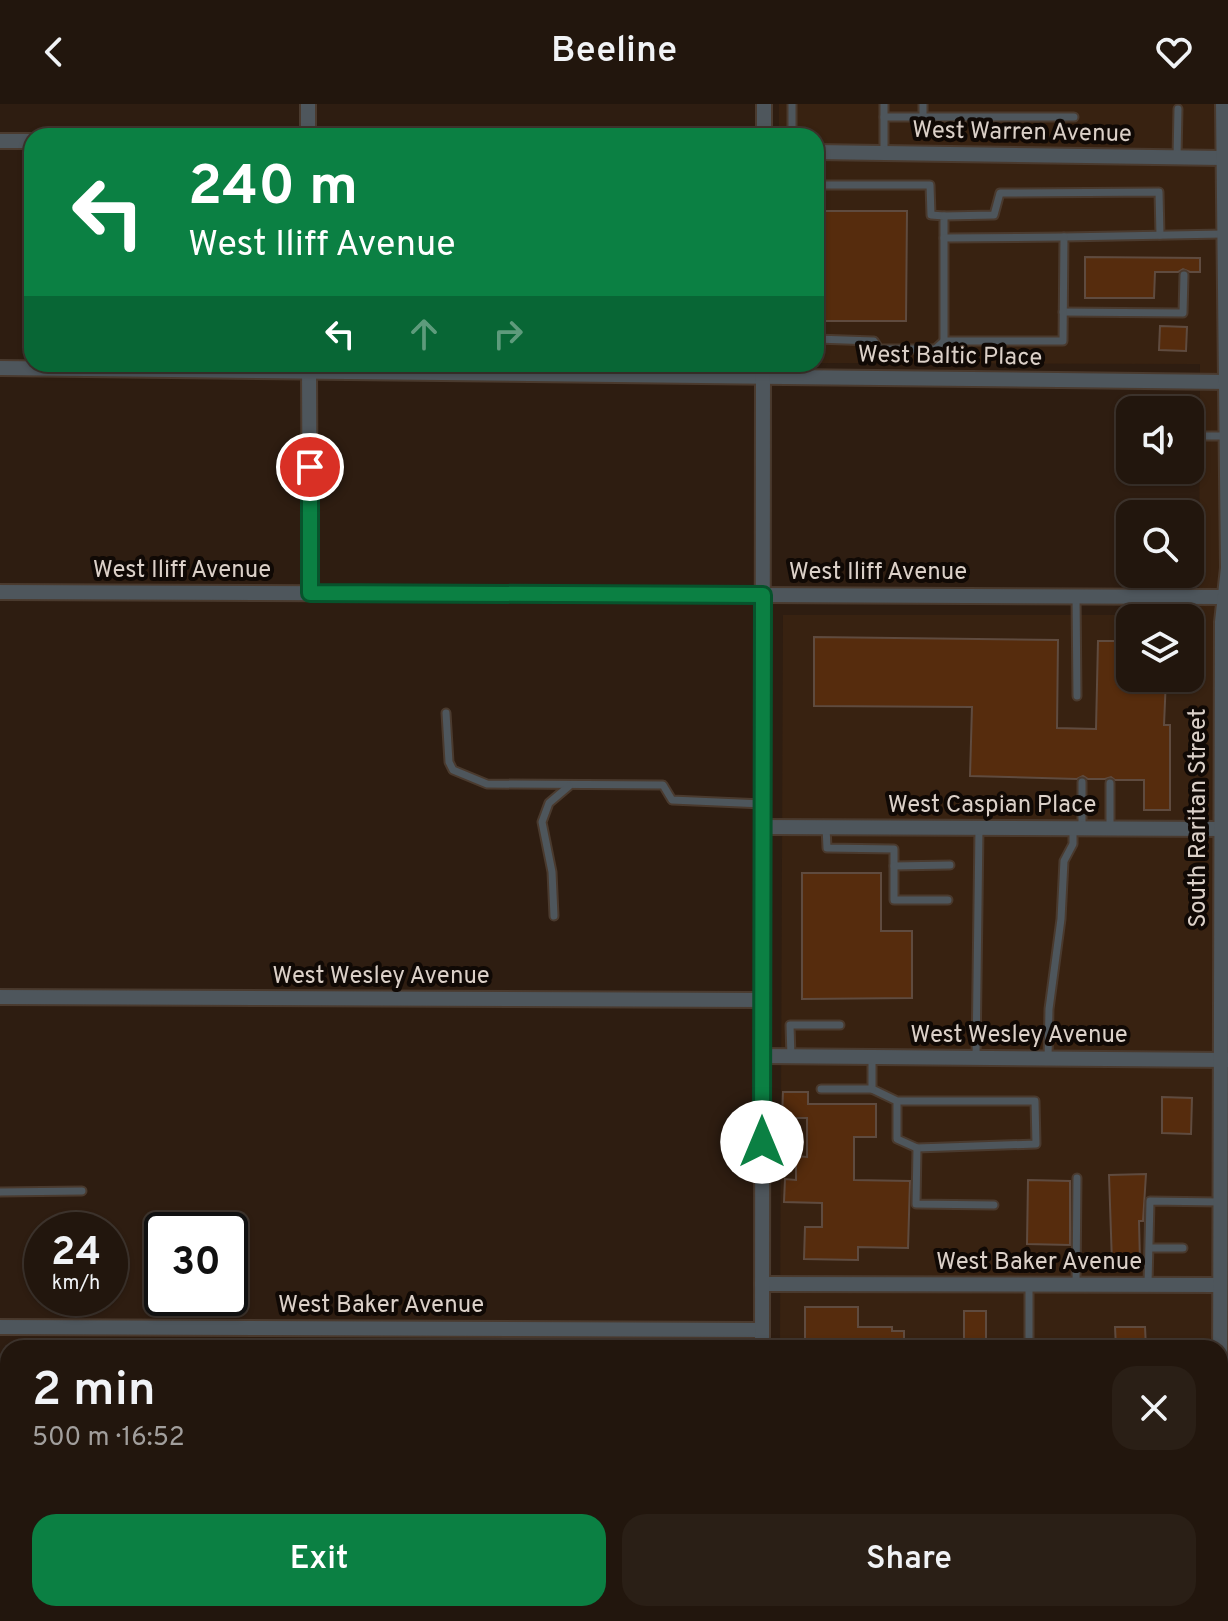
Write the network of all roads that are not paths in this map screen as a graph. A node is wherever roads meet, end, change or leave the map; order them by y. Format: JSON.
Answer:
{"nodes":[{"id":1,"x":308,"y":104,"type":"edge"},
{"id":2,"x":764,"y":104,"type":"edge"},
{"id":3,"x":792,"y":104,"type":"edge"},
{"id":4,"x":884,"y":104,"type":"edge"},
{"id":5,"x":923,"y":104,"type":"edge"},
{"id":6,"x":1223,"y":104,"type":"edge"},
{"id":7,"x":1178,"y":109,"type":"dead end"},
{"id":8,"x":884,"y":117,"type":"junction"},
{"id":9,"x":923,"y":117,"type":"junction"},
{"id":10,"x":1074,"y":117,"type":"dead end"},
{"id":11,"x":308,"y":128,"type":"edge"},
{"id":12,"x":764,"y":128,"type":"edge"},
{"id":13,"x":792,"y":128,"type":"edge"},
{"id":14,"x":0,"y":141,"type":"edge"},
{"id":15,"x":24,"y":141,"type":"edge"},
{"id":16,"x":824,"y":152,"type":"edge"},
{"id":17,"x":884,"y":153,"type":"junction"},
{"id":18,"x":1177,"y":157,"type":"junction"},
{"id":19,"x":1225,"y":158,"type":"edge"},
{"id":20,"x":824,"y":185,"type":"edge"},
{"id":21,"x":944,"y":216,"type":"junction"},
{"id":22,"x":1160,"y":235,"type":"junction"},
{"id":23,"x":1064,"y":237,"type":"junction"},
{"id":24,"x":944,"y":238,"type":"junction"},
{"id":25,"x":1225,"y":239,"type":"edge"},
{"id":26,"x":1184,"y":275,"type":"dead end"},
{"id":27,"x":1063,"y":312,"type":"junction"},
{"id":28,"x":824,"y":339,"type":"edge"},
{"id":29,"x":944,"y":341,"type":"junction"},
{"id":30,"x":1226,"y":341,"type":"edge"},
{"id":31,"x":0,"y":368,"type":"edge"},
{"id":32,"x":24,"y":368,"type":"edge"},
{"id":33,"x":309,"y":372,"type":"edge"},
{"id":34,"x":763,"y":372,"type":"edge"},
{"id":35,"x":805,"y":372,"type":"edge"},
{"id":36,"x":1227,"y":382,"type":"edge"},
{"id":37,"x":1204,"y":436,"type":"edge"},
{"id":38,"x":1226,"y":436,"type":"edge"},
{"id":39,"x":1227,"y":463,"type":"edge"},
{"id":40,"x":0,"y":592,"type":"edge"},
{"id":41,"x":310,"y":593,"type":"junction"},
{"id":42,"x":763,"y":595,"type":"junction"},
{"id":43,"x":1076,"y":596,"type":"junction"},
{"id":44,"x":1226,"y":597,"type":"edge"},
{"id":45,"x":1077,"y":696,"type":"dead end"},
{"id":46,"x":446,"y":713,"type":"dead end"},
{"id":47,"x":1082,"y":782,"type":"dead end"},
{"id":48,"x":1110,"y":783,"type":"dead end"},
{"id":49,"x":569,"y":786,"type":"junction"},
{"id":50,"x":763,"y":804,"type":"junction"},
{"id":51,"x":762,"y":827,"type":"junction"},
{"id":52,"x":826,"y":827,"type":"junction"},
{"id":53,"x":894,"y":828,"type":"junction"},
{"id":54,"x":979,"y":828,"type":"junction"},
{"id":55,"x":1078,"y":828,"type":"junction"},
{"id":56,"x":1110,"y":828,"type":"junction"},
{"id":57,"x":1221,"y":829,"type":"junction"},
{"id":58,"x":894,"y":849,"type":"junction"},
{"id":59,"x":950,"y":865,"type":"dead end"},
{"id":60,"x":894,"y":866,"type":"junction"},
{"id":61,"x":948,"y":900,"type":"dead end"},
{"id":62,"x":554,"y":916,"type":"dead end"},
{"id":63,"x":0,"y":997,"type":"edge"},
{"id":64,"x":762,"y":1000,"type":"junction"},
{"id":65,"x":840,"y":1025,"type":"dead end"},
{"id":66,"x":762,"y":1056,"type":"junction"},
{"id":67,"x":791,"y":1057,"type":"junction"},
{"id":68,"x":872,"y":1057,"type":"junction"},
{"id":69,"x":976,"y":1058,"type":"junction"},
{"id":70,"x":1048,"y":1059,"type":"junction"},
{"id":71,"x":1224,"y":1060,"type":"edge"},
{"id":72,"x":821,"y":1089,"type":"dead end"},
{"id":73,"x":872,"y":1089,"type":"junction"},
{"id":74,"x":1224,"y":1095,"type":"edge"},
{"id":75,"x":897,"y":1101,"type":"junction"},
{"id":76,"x":917,"y":1148,"type":"junction"},
{"id":77,"x":1077,"y":1178,"type":"dead end"},
{"id":78,"x":82,"y":1191,"type":"dead end"},
{"id":79,"x":0,"y":1192,"type":"edge"},
{"id":80,"x":1220,"y":1202,"type":"junction"},
{"id":81,"x":994,"y":1205,"type":"dead end"},
{"id":82,"x":1224,"y":1218,"type":"edge"},
{"id":83,"x":1151,"y":1248,"type":"junction"},
{"id":84,"x":1183,"y":1248,"type":"dead end"},
{"id":85,"x":762,"y":1284,"type":"junction"},
{"id":86,"x":1029,"y":1285,"type":"junction"},
{"id":87,"x":1076,"y":1285,"type":"junction"},
{"id":88,"x":1148,"y":1285,"type":"junction"},
{"id":89,"x":1220,"y":1285,"type":"junction"},
{"id":90,"x":0,"y":1327,"type":"edge"},
{"id":91,"x":762,"y":1330,"type":"junction"},
{"id":92,"x":762,"y":1340,"type":"edge"},
{"id":93,"x":1029,"y":1340,"type":"edge"},
{"id":94,"x":1220,"y":1340,"type":"edge"}],
"edges":[{"from":1,"to":11,"type":"street"},
{"from":2,"to":12,"type":"street"},
{"from":3,"to":13,"type":"lane"},
{"from":4,"to":8,"type":"lane"},
{"from":5,"to":9,"type":"lane"},
{"from":6,"to":19,"type":"street","name":"South Raritan Street"},
{"from":7,"to":18,"type":"lane"},
{"from":8,"to":9,"type":"lane"},
{"from":8,"to":17,"type":"lane"},
{"from":9,"to":10,"type":"lane"},
{"from":14,"to":15,"type":"street"},
{"from":16,"to":17,"type":"street","name":"West Warren Avenue"},
{"from":17,"to":18,"type":"street","name":"West Warren Avenue"},
{"from":18,"to":19,"type":"street","name":"West Warren Avenue"},
{"from":19,"to":25,"type":"street","name":"South Raritan Street"},
{"from":20,"to":21,"type":"lane"},
{"from":21,"to":22,"type":"lane"},
{"from":21,"to":24,"type":"lane"},
{"from":22,"to":23,"type":"lane"},
{"from":22,"to":25,"type":"lane"},
{"from":23,"to":24,"type":"lane"},
{"from":23,"to":27,"type":"lane"},
{"from":24,"to":29,"type":"lane"},
{"from":25,"to":30,"type":"street","name":"South Raritan Street"},
{"from":26,"to":27,"type":"lane"},
{"from":27,"to":29,"type":"lane"},
{"from":28,"to":29,"type":"lane"},
{"from":30,"to":36,"type":"street","name":"South Raritan Street"},
{"from":31,"to":32,"type":"street","name":"West Baltic Place"},
{"from":33,"to":41,"type":"street"},
{"from":34,"to":42,"type":"street"},
{"from":35,"to":36,"type":"street","name":"West Baltic Place"},
{"from":36,"to":38,"type":"street","name":"South Raritan Street"},
{"from":37,"to":38,"type":"lane"},
{"from":38,"to":39,"type":"street","name":"South Raritan Street"},
{"from":39,"to":44,"type":"street","name":"South Raritan Street"},
{"from":40,"to":41,"type":"street","name":"West Iliff Avenue"},
{"from":41,"to":42,"type":"street","name":"West Iliff Avenue"},
{"from":42,"to":43,"type":"street","name":"West Iliff Avenue"},
{"from":42,"to":50,"type":"street"},
{"from":43,"to":44,"type":"street","name":"West Iliff Avenue"},
{"from":43,"to":45,"type":"lane"},
{"from":44,"to":57,"type":"street","name":"South Raritan Street"},
{"from":46,"to":49,"type":"lane"},
{"from":47,"to":55,"type":"lane"},
{"from":48,"to":56,"type":"lane"},
{"from":49,"to":50,"type":"lane"},
{"from":49,"to":62,"type":"lane"},
{"from":50,"to":51,"type":"street"},
{"from":51,"to":52,"type":"street","name":"West Caspian Place"},
{"from":51,"to":64,"type":"street"},
{"from":52,"to":53,"type":"street","name":"West Caspian Place"},
{"from":52,"to":58,"type":"lane"},
{"from":53,"to":54,"type":"street","name":"West Caspian Place"},
{"from":53,"to":58,"type":"lane"},
{"from":54,"to":55,"type":"street","name":"West Caspian Place"},
{"from":54,"to":69,"type":"lane"},
{"from":55,"to":56,"type":"street","name":"West Caspian Place"},
{"from":55,"to":70,"type":"lane"},
{"from":56,"to":57,"type":"street","name":"West Caspian Place"},
{"from":57,"to":71,"type":"street","name":"South Raritan Street"},
{"from":58,"to":60,"type":"lane"},
{"from":59,"to":60,"type":"lane"},
{"from":60,"to":61,"type":"lane"},
{"from":63,"to":64,"type":"street","name":"West Wesley Avenue"},
{"from":64,"to":66,"type":"street"},
{"from":65,"to":67,"type":"lane"},
{"from":66,"to":67,"type":"street","name":"West Wesley Avenue"},
{"from":66,"to":85,"type":"street"},
{"from":67,"to":68,"type":"street","name":"West Wesley Avenue"},
{"from":68,"to":69,"type":"street","name":"West Wesley Avenue"},
{"from":68,"to":73,"type":"lane"},
{"from":69,"to":70,"type":"street","name":"West Wesley Avenue"},
{"from":70,"to":71,"type":"street","name":"West Wesley Avenue"},
{"from":71,"to":74,"type":"street","name":"South Raritan Street"},
{"from":72,"to":73,"type":"lane"},
{"from":73,"to":75,"type":"lane"},
{"from":74,"to":80,"type":"street","name":"South Raritan Street"},
{"from":75,"to":76,"type":"lane"},
{"from":75,"to":76,"type":"lane"},
{"from":76,"to":81,"type":"lane"},
{"from":77,"to":87,"type":"lane"},
{"from":78,"to":79,"type":"lane"},
{"from":80,"to":82,"type":"street","name":"South Raritan Street"},
{"from":80,"to":83,"type":"lane"},
{"from":82,"to":89,"type":"street","name":"South Raritan Street"},
{"from":83,"to":84,"type":"lane"},
{"from":83,"to":88,"type":"lane"},
{"from":85,"to":86,"type":"street","name":"West Baker Avenue"},
{"from":85,"to":91,"type":"street"},
{"from":86,"to":87,"type":"street","name":"West Baker Avenue"},
{"from":86,"to":93,"type":"lane"},
{"from":87,"to":88,"type":"street","name":"West Baker Avenue"},
{"from":88,"to":89,"type":"street","name":"West Baker Avenue"},
{"from":89,"to":94,"type":"street","name":"South Raritan Street"},
{"from":90,"to":91,"type":"street","name":"West Baker Avenue"},
{"from":91,"to":92,"type":"street"}]}
